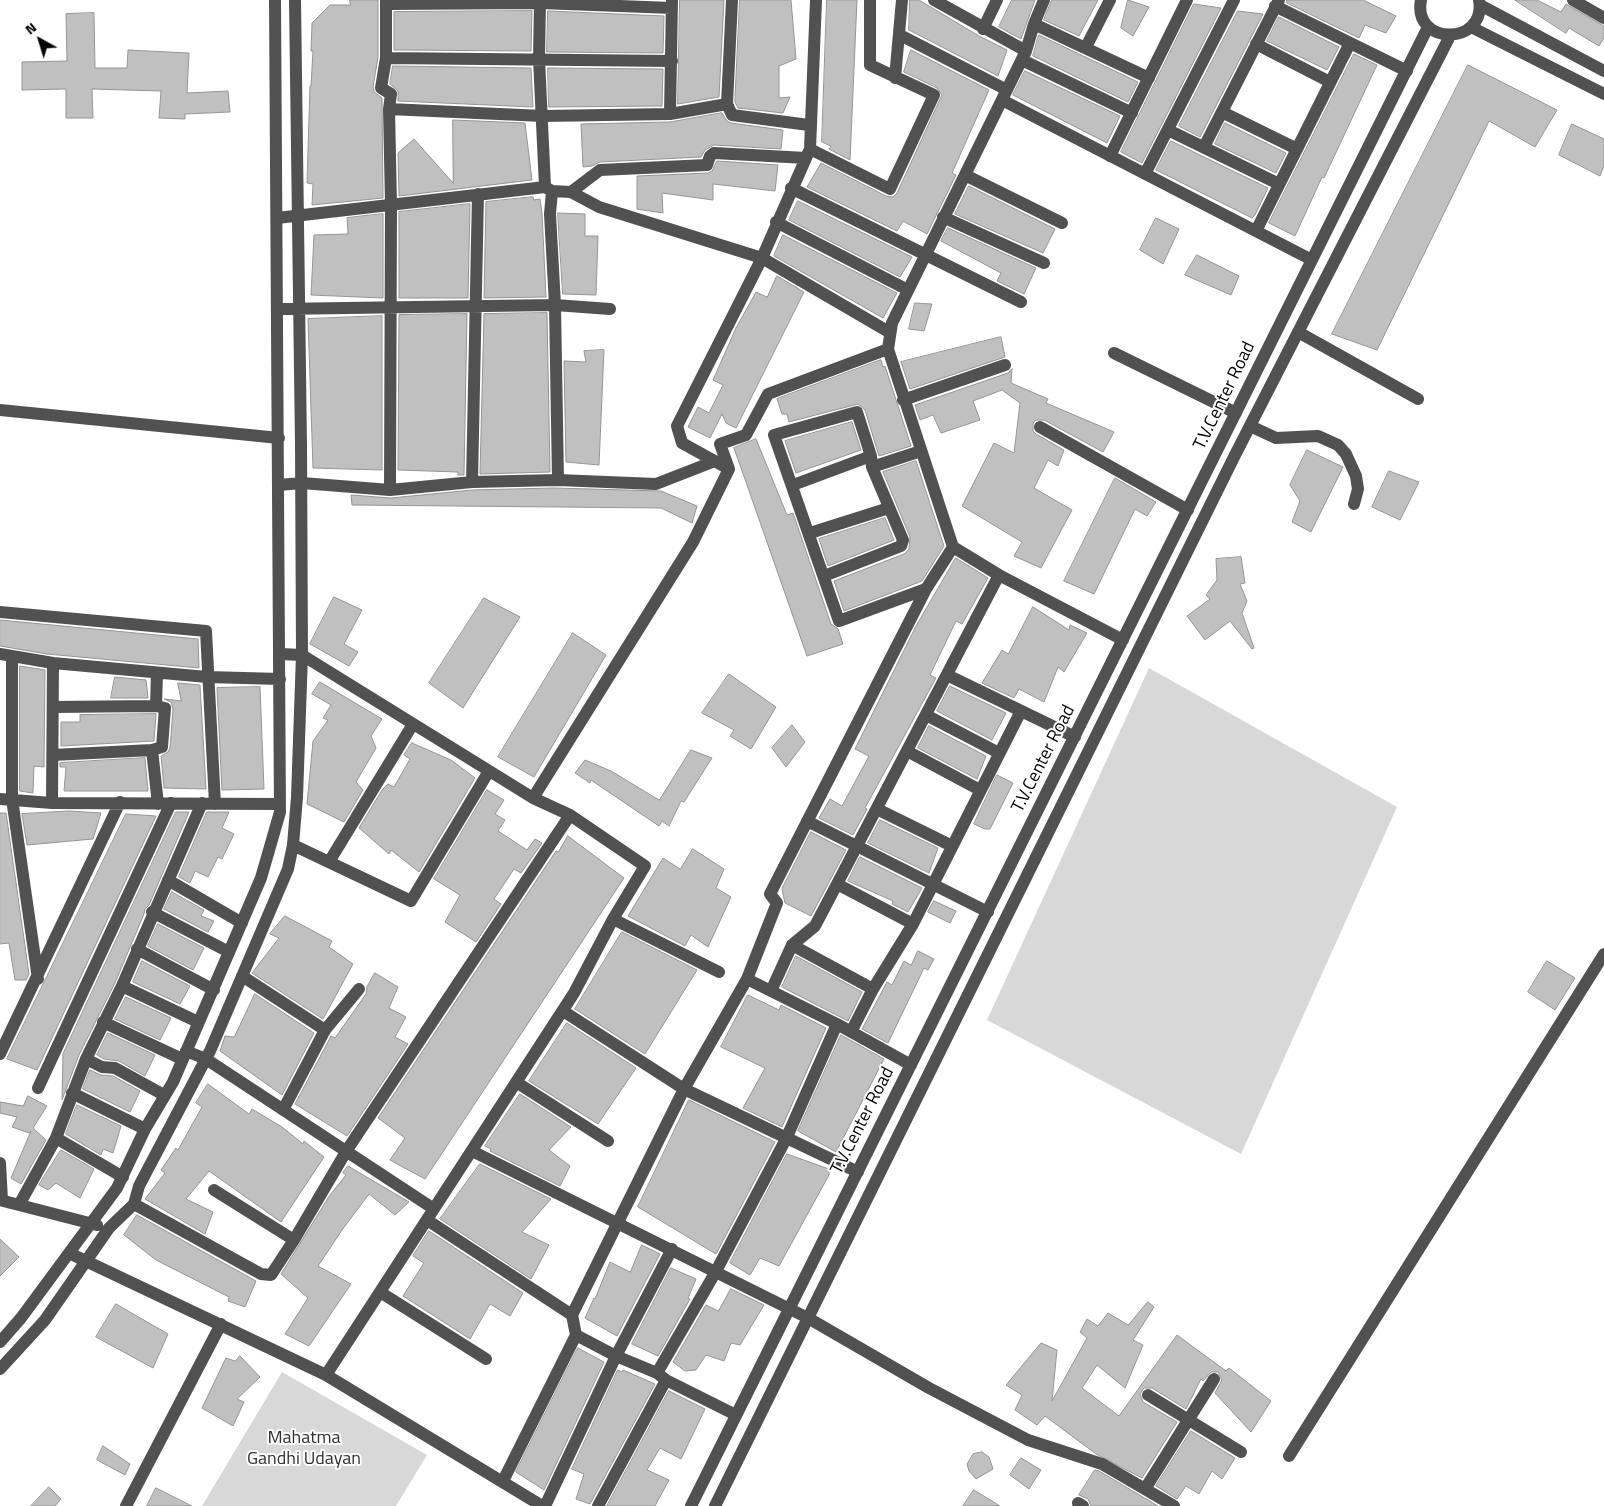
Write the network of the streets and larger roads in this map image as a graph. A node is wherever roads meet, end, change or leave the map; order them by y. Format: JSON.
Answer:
{"nodes":[{"id":1,"x":274,"y":0,"type":"edge"},
{"id":2,"x":295,"y":0,"type":"edge"},
{"id":3,"x":732,"y":0,"type":"edge"},
{"id":4,"x":816,"y":0,"type":"edge"},
{"id":5,"x":870,"y":0,"type":"edge"},
{"id":6,"x":902,"y":0,"type":"edge"},
{"id":7,"x":934,"y":0,"type":"edge"},
{"id":8,"x":997,"y":0,"type":"edge"},
{"id":9,"x":1044,"y":0,"type":"edge"},
{"id":10,"x":1110,"y":0,"type":"edge"},
{"id":11,"x":1187,"y":0,"type":"edge"},
{"id":12,"x":1234,"y":0,"type":"edge"},
{"id":13,"x":1572,"y":0,"type":"edge"},
{"id":14,"x":540,"y":1,"type":"edge"},
{"id":15,"x":386,"y":2,"type":"edge"},
{"id":16,"x":1417,"y":2,"type":"edge"},
{"id":17,"x":1277,"y":3,"type":"edge"},
{"id":18,"x":1479,"y":3,"type":"edge"},
{"id":19,"x":672,"y":4,"type":"edge"},
{"id":20,"x":1604,"y":18,"type":"edge"},
{"id":21,"x":1034,"y":24,"type":"junction"},
{"id":22,"x":1428,"y":27,"type":"junction"},
{"id":23,"x":1471,"y":27,"type":"junction"},
{"id":24,"x":983,"y":29,"type":"junction"},
{"id":25,"x":900,"y":35,"type":"junction"},
{"id":26,"x":1450,"y":36,"type":"junction"},
{"id":27,"x":1350,"y":43,"type":"junction"},
{"id":28,"x":1256,"y":44,"type":"junction"},
{"id":29,"x":1086,"y":47,"type":"junction"},
{"id":30,"x":1024,"y":56,"type":"junction"},
{"id":31,"x":386,"y":58,"type":"junction"},
{"id":32,"x":539,"y":59,"type":"junction"},
{"id":33,"x":672,"y":61,"type":"junction"},
{"id":34,"x":1602,"y":67,"type":"edge"},
{"id":35,"x":1407,"y":71,"type":"junction"},
{"id":36,"x":894,"y":78,"type":"junction"},
{"id":37,"x":1149,"y":78,"type":"junction"},
{"id":38,"x":1330,"y":82,"type":"junction"},
{"id":39,"x":1604,"y":94,"type":"edge"},
{"id":40,"x":1004,"y":95,"type":"junction"},
{"id":41,"x":728,"y":104,"type":"junction"},
{"id":42,"x":389,"y":109,"type":"junction"},
{"id":43,"x":1222,"y":112,"type":"junction"},
{"id":44,"x":1132,"y":113,"type":"junction"},
{"id":45,"x":670,"y":114,"type":"junction"},
{"id":46,"x":544,"y":116,"type":"junction"},
{"id":47,"x":809,"y":126,"type":"junction"},
{"id":48,"x":1168,"y":130,"type":"junction"},
{"id":49,"x":1204,"y":147,"type":"junction"},
{"id":50,"x":1297,"y":149,"type":"junction"},
{"id":51,"x":808,"y":153,"type":"junction"},
{"id":52,"x":1110,"y":156,"type":"junction"},
{"id":53,"x":1145,"y":174,"type":"junction"},
{"id":54,"x":965,"y":176,"type":"junction"},
{"id":55,"x":1279,"y":184,"type":"junction"},
{"id":56,"x":791,"y":188,"type":"junction"},
{"id":57,"x":549,"y":189,"type":"junction"},
{"id":58,"x":571,"y":192,"type":"junction"},
{"id":59,"x":478,"y":194,"type":"junction"},
{"id":60,"x":391,"y":204,"type":"junction"},
{"id":61,"x":298,"y":217,"type":"junction"},
{"id":62,"x":943,"y":217,"type":"junction"},
{"id":63,"x":277,"y":218,"type":"junction"},
{"id":64,"x":776,"y":222,"type":"junction"},
{"id":65,"x":1062,"y":223,"type":"dead end"},
{"id":66,"x":1256,"y":231,"type":"junction"},
{"id":67,"x":926,"y":254,"type":"junction"},
{"id":68,"x":762,"y":258,"type":"junction"},
{"id":69,"x":1312,"y":260,"type":"junction"},
{"id":70,"x":1044,"y":263,"type":"dead end"},
{"id":71,"x":908,"y":290,"type":"junction"},
{"id":72,"x":1021,"y":302,"type":"dead end"},
{"id":73,"x":476,"y":305,"type":"junction"},
{"id":74,"x":555,"y":305,"type":"junction"},
{"id":75,"x":390,"y":306,"type":"junction"},
{"id":76,"x":277,"y":309,"type":"junction"},
{"id":77,"x":300,"y":309,"type":"junction"},
{"id":78,"x":610,"y":309,"type":"dead end"},
{"id":79,"x":890,"y":332,"type":"junction"},
{"id":80,"x":1298,"y":332,"type":"junction"},
{"id":81,"x":888,"y":349,"type":"junction"},
{"id":82,"x":1114,"y":353,"type":"dead end"},
{"id":83,"x":1005,"y":365,"type":"dead end"},
{"id":84,"x":1418,"y":399,"type":"dead end"},
{"id":85,"x":903,"y":400,"type":"junction"},
{"id":86,"x":0,"y":410,"type":"edge"},
{"id":87,"x":1236,"y":413,"type":"junction"},
{"id":88,"x":1250,"y":426,"type":"junction"},
{"id":89,"x":1040,"y":427,"type":"dead end"},
{"id":90,"x":279,"y":438,"type":"junction"},
{"id":91,"x":921,"y":451,"type":"junction"},
{"id":92,"x":715,"y":461,"type":"junction"},
{"id":93,"x":872,"y":461,"type":"junction"},
{"id":94,"x":729,"y":469,"type":"junction"},
{"id":95,"x":558,"y":480,"type":"junction"},
{"id":96,"x":472,"y":482,"type":"junction"},
{"id":97,"x":279,"y":484,"type":"junction"},
{"id":98,"x":302,"y":484,"type":"junction"},
{"id":99,"x":793,"y":485,"type":"junction"},
{"id":100,"x":390,"y":490,"type":"junction"},
{"id":101,"x":1354,"y":504,"type":"dead end"},
{"id":102,"x":889,"y":508,"type":"junction"},
{"id":103,"x":1188,"y":510,"type":"junction"},
{"id":104,"x":810,"y":533,"type":"junction"},
{"id":105,"x":953,"y":547,"type":"junction"},
{"id":106,"x":999,"y":575,"type":"junction"},
{"id":107,"x":824,"y":576,"type":"junction"},
{"id":108,"x":926,"y":589,"type":"junction"},
{"id":109,"x":0,"y":612,"type":"edge"},
{"id":110,"x":1123,"y":640,"type":"junction"},
{"id":111,"x":280,"y":654,"type":"junction"},
{"id":112,"x":6,"y":655,"type":"edge"},
{"id":113,"x":302,"y":656,"type":"junction"},
{"id":114,"x":53,"y":663,"type":"junction"},
{"id":115,"x":157,"y":673,"type":"junction"},
{"id":116,"x":947,"y":675,"type":"junction"},
{"id":117,"x":207,"y":677,"type":"junction"},
{"id":118,"x":280,"y":679,"type":"junction"},
{"id":119,"x":156,"y":706,"type":"junction"},
{"id":120,"x":53,"y":707,"type":"junction"},
{"id":121,"x":1021,"y":711,"type":"junction"},
{"id":122,"x":926,"y":715,"type":"junction"},
{"id":123,"x":413,"y":724,"type":"junction"},
{"id":124,"x":1075,"y":737,"type":"junction"},
{"id":125,"x":152,"y":750,"type":"junction"},
{"id":126,"x":907,"y":751,"type":"junction"},
{"id":127,"x":999,"y":753,"type":"junction"},
{"id":128,"x":53,"y":755,"type":"junction"},
{"id":129,"x":489,"y":771,"type":"junction"},
{"id":130,"x":980,"y":790,"type":"junction"},
{"id":131,"x":533,"y":798,"type":"junction"},
{"id":132,"x":6,"y":799,"type":"edge"},
{"id":133,"x":120,"y":802,"type":"junction"},
{"id":134,"x":52,"y":803,"type":"junction"},
{"id":135,"x":164,"y":804,"type":"junction"},
{"id":136,"x":208,"y":804,"type":"junction"},
{"id":137,"x":280,"y":804,"type":"junction"},
{"id":138,"x":877,"y":809,"type":"junction"},
{"id":139,"x":570,"y":815,"type":"junction"},
{"id":140,"x":807,"y":821,"type":"junction"},
{"id":141,"x":293,"y":845,"type":"junction"},
{"id":142,"x":952,"y":846,"type":"junction"},
{"id":143,"x":857,"y":847,"type":"junction"},
{"id":144,"x":329,"y":862,"type":"junction"},
{"id":145,"x":168,"y":880,"type":"junction"},
{"id":146,"x":837,"y":884,"type":"junction"},
{"id":147,"x":932,"y":885,"type":"junction"},
{"id":148,"x":152,"y":912,"type":"junction"},
{"id":149,"x":988,"y":912,"type":"junction"},
{"id":150,"x":613,"y":919,"type":"junction"},
{"id":151,"x":242,"y":923,"type":"junction"},
{"id":152,"x":913,"y":924,"type":"junction"},
{"id":153,"x":792,"y":945,"type":"junction"},
{"id":154,"x":137,"y":950,"type":"junction"},
{"id":155,"x":229,"y":952,"type":"junction"},
{"id":156,"x":1604,"y":954,"type":"edge"},
{"id":157,"x":718,"y":972,"type":"dead end"},
{"id":158,"x":1599,"y":974,"type":"edge"},
{"id":159,"x":242,"y":976,"type":"junction"},
{"id":160,"x":38,"y":979,"type":"junction"},
{"id":161,"x":748,"y":980,"type":"junction"},
{"id":162,"x":122,"y":986,"type":"junction"},
{"id":163,"x":359,"y":989,"type":"dead end"},
{"id":164,"x":873,"y":989,"type":"junction"},
{"id":165,"x":214,"y":990,"type":"junction"},
{"id":166,"x":772,"y":991,"type":"junction"},
{"id":167,"x":563,"y":1011,"type":"junction"},
{"id":168,"x":103,"y":1022,"type":"junction"},
{"id":169,"x":198,"y":1022,"type":"junction"},
{"id":170,"x":837,"y":1024,"type":"junction"},
{"id":171,"x":325,"y":1030,"type":"junction"},
{"id":172,"x":851,"y":1032,"type":"junction"},
{"id":173,"x":0,"y":1054,"type":"edge"},
{"id":174,"x":184,"y":1055,"type":"junction"},
{"id":175,"x":86,"y":1059,"type":"junction"},
{"id":176,"x":206,"y":1059,"type":"junction"},
{"id":177,"x":911,"y":1065,"type":"junction"},
{"id":178,"x":516,"y":1082,"type":"junction"},
{"id":179,"x":38,"y":1088,"type":"dead end"},
{"id":180,"x":684,"y":1089,"type":"junction"},
{"id":181,"x":72,"y":1093,"type":"junction"},
{"id":182,"x":164,"y":1096,"type":"junction"},
{"id":183,"x":283,"y":1110,"type":"junction"},
{"id":184,"x":145,"y":1129,"type":"junction"},
{"id":185,"x":56,"y":1138,"type":"junction"},
{"id":186,"x":786,"y":1139,"type":"junction"},
{"id":187,"x":608,"y":1141,"type":"dead end"},
{"id":188,"x":347,"y":1150,"type":"junction"},
{"id":189,"x":472,"y":1151,"type":"junction"},
{"id":190,"x":0,"y":1163,"type":"edge"},
{"id":191,"x":858,"y":1172,"type":"junction"},
{"id":192,"x":123,"y":1177,"type":"junction"},
{"id":193,"x":214,"y":1190,"type":"dead end"},
{"id":194,"x":1,"y":1200,"type":"edge"},
{"id":195,"x":134,"y":1204,"type":"junction"},
{"id":196,"x":19,"y":1205,"type":"junction"},
{"id":197,"x":434,"y":1209,"type":"junction"},
{"id":198,"x":427,"y":1220,"type":"junction"},
{"id":199,"x":91,"y":1223,"type":"junction"},
{"id":200,"x":618,"y":1223,"type":"junction"},
{"id":201,"x":109,"y":1228,"type":"junction"},
{"id":202,"x":294,"y":1240,"type":"junction"},
{"id":203,"x":672,"y":1249,"type":"junction"},
{"id":204,"x":69,"y":1252,"type":"junction"},
{"id":205,"x":86,"y":1261,"type":"junction"},
{"id":206,"x":715,"y":1273,"type":"junction"},
{"id":207,"x":380,"y":1292,"type":"junction"},
{"id":208,"x":789,"y":1310,"type":"junction"},
{"id":209,"x":572,"y":1315,"type":"junction"},
{"id":210,"x":808,"y":1318,"type":"junction"},
{"id":211,"x":221,"y":1324,"type":"junction"},
{"id":212,"x":576,"y":1335,"type":"junction"},
{"id":213,"x":0,"y":1342,"type":"edge"},
{"id":214,"x":616,"y":1356,"type":"junction"},
{"id":215,"x":486,"y":1359,"type":"dead end"},
{"id":216,"x":0,"y":1369,"type":"edge"},
{"id":217,"x":326,"y":1375,"type":"junction"},
{"id":218,"x":662,"y":1377,"type":"junction"},
{"id":219,"x":1214,"y":1379,"type":"dead end"},
{"id":220,"x":1148,"y":1395,"type":"dead end"},
{"id":221,"x":736,"y":1415,"type":"junction"},
{"id":222,"x":1188,"y":1421,"type":"junction"},
{"id":223,"x":1241,"y":1452,"type":"dead end"},
{"id":224,"x":1289,"y":1456,"type":"dead end"},
{"id":225,"x":503,"y":1481,"type":"junction"},
{"id":226,"x":1145,"y":1489,"type":"junction"},
{"id":227,"x":126,"y":1506,"type":"edge"},
{"id":228,"x":544,"y":1506,"type":"edge"},
{"id":229,"x":598,"y":1506,"type":"edge"},
{"id":230,"x":691,"y":1506,"type":"edge"},
{"id":231,"x":715,"y":1506,"type":"edge"},
{"id":232,"x":1174,"y":1506,"type":"edge"}],
"edges":[{"from":1,"to":63,"type":"street"},
{"from":2,"to":61,"type":"street"},
{"from":3,"to":41,"type":"street"},
{"from":4,"to":47,"type":"street"},
{"from":5,"to":36,"type":"street"},
{"from":6,"to":25,"type":"street"},
{"from":7,"to":24,"type":"street"},
{"from":8,"to":24,"type":"street"},
{"from":9,"to":21,"type":"street"},
{"from":10,"to":29,"type":"street"},
{"from":11,"to":37,"type":"street"},
{"from":12,"to":48,"type":"street"},
{"from":13,"to":20,"type":"street"},
{"from":14,"to":15,"type":"street"},
{"from":14,"to":19,"type":"street"},
{"from":14,"to":32,"type":"street"},
{"from":15,"to":31,"type":"street"},
{"from":16,"to":22,"type":"street"},
{"from":17,"to":27,"type":"street"},
{"from":17,"to":28,"type":"street"},
{"from":18,"to":23,"type":"street"},
{"from":18,"to":34,"type":"street"},
{"from":19,"to":33,"type":"street"},
{"from":21,"to":29,"type":"street"},
{"from":21,"to":30,"type":"street"},
{"from":22,"to":26,"type":"street"},
{"from":22,"to":35,"type":"street","name":"T.V.Center Road"},
{"from":23,"to":26,"type":"street"},
{"from":23,"to":39,"type":"street"},
{"from":24,"to":30,"type":"street"},
{"from":25,"to":36,"type":"street"},
{"from":25,"to":40,"type":"street"},
{"from":26,"to":80,"type":"street","name":"T.V.Center Road"},
{"from":27,"to":35,"type":"street"},
{"from":27,"to":38,"type":"street"},
{"from":28,"to":38,"type":"street"},
{"from":28,"to":43,"type":"street"},
{"from":29,"to":37,"type":"street"},
{"from":30,"to":40,"type":"street"},
{"from":30,"to":44,"type":"street"},
{"from":31,"to":32,"type":"street"},
{"from":31,"to":42,"type":"street"},
{"from":32,"to":33,"type":"street"},
{"from":32,"to":46,"type":"street"},
{"from":33,"to":45,"type":"street"},
{"from":35,"to":69,"type":"street","name":"T.V.Center Road"},
{"from":36,"to":51,"type":"street"},
{"from":37,"to":44,"type":"street"},
{"from":38,"to":50,"type":"street"},
{"from":40,"to":52,"type":"street"},
{"from":40,"to":54,"type":"street"},
{"from":41,"to":45,"type":"street"},
{"from":41,"to":47,"type":"street"},
{"from":42,"to":46,"type":"street"},
{"from":42,"to":60,"type":"street"},
{"from":43,"to":49,"type":"street"},
{"from":43,"to":50,"type":"street"},
{"from":44,"to":52,"type":"street"},
{"from":45,"to":46,"type":"street"},
{"from":46,"to":57,"type":"street"},
{"from":47,"to":51,"type":"street"},
{"from":48,"to":49,"type":"street"},
{"from":48,"to":53,"type":"street"},
{"from":49,"to":55,"type":"street"},
{"from":50,"to":55,"type":"street"},
{"from":51,"to":56,"type":"street"},
{"from":51,"to":58,"type":"street"},
{"from":52,"to":53,"type":"street"},
{"from":53,"to":66,"type":"street"},
{"from":54,"to":62,"type":"street"},
{"from":54,"to":65,"type":"street"},
{"from":55,"to":66,"type":"street"},
{"from":56,"to":64,"type":"street"},
{"from":56,"to":67,"type":"street"},
{"from":57,"to":58,"type":"street"},
{"from":57,"to":59,"type":"street"},
{"from":57,"to":74,"type":"street"},
{"from":58,"to":68,"type":"street"},
{"from":59,"to":60,"type":"street"},
{"from":59,"to":73,"type":"street"},
{"from":60,"to":61,"type":"street"},
{"from":60,"to":75,"type":"street"},
{"from":61,"to":63,"type":"street"},
{"from":61,"to":77,"type":"street"},
{"from":62,"to":67,"type":"street"},
{"from":62,"to":70,"type":"street"},
{"from":63,"to":76,"type":"street"},
{"from":64,"to":68,"type":"street"},
{"from":64,"to":71,"type":"street"},
{"from":66,"to":69,"type":"street"},
{"from":67,"to":71,"type":"street"},
{"from":67,"to":72,"type":"street"},
{"from":68,"to":79,"type":"street"},
{"from":68,"to":92,"type":"street"},
{"from":69,"to":87,"type":"street","name":"T.V.Center Road"},
{"from":71,"to":79,"type":"street"},
{"from":73,"to":74,"type":"street"},
{"from":73,"to":75,"type":"street"},
{"from":73,"to":96,"type":"street"},
{"from":74,"to":78,"type":"street"},
{"from":74,"to":95,"type":"street"},
{"from":75,"to":77,"type":"street"},
{"from":75,"to":100,"type":"street"},
{"from":76,"to":77,"type":"street"},
{"from":76,"to":90,"type":"street"},
{"from":77,"to":98,"type":"street"},
{"from":79,"to":81,"type":"street"},
{"from":80,"to":84,"type":"street"},
{"from":80,"to":88,"type":"street","name":"T.V.Center Road"},
{"from":81,"to":85,"type":"street"},
{"from":81,"to":94,"type":"street"},
{"from":82,"to":87,"type":"street"},
{"from":83,"to":85,"type":"street"},
{"from":85,"to":91,"type":"street"},
{"from":86,"to":90,"type":"street"},
{"from":87,"to":103,"type":"street","name":"T.V.Center Road"},
{"from":88,"to":101,"type":"street"},
{"from":88,"to":210,"type":"street","name":"T.V.Center Road"},
{"from":89,"to":103,"type":"street"},
{"from":90,"to":97,"type":"street"},
{"from":91,"to":93,"type":"street"},
{"from":91,"to":105,"type":"street"},
{"from":92,"to":94,"type":"street"},
{"from":92,"to":95,"type":"street"},
{"from":93,"to":99,"type":"street"},
{"from":93,"to":99,"type":"street"},
{"from":93,"to":102,"type":"street"},
{"from":94,"to":131,"type":"street"},
{"from":95,"to":96,"type":"street"},
{"from":96,"to":100,"type":"street"},
{"from":97,"to":98,"type":"street"},
{"from":97,"to":111,"type":"street"},
{"from":98,"to":100,"type":"street"},
{"from":98,"to":113,"type":"street"},
{"from":99,"to":104,"type":"street"},
{"from":102,"to":104,"type":"street"},
{"from":102,"to":107,"type":"street"},
{"from":103,"to":110,"type":"street","name":"T.V.Center Road"},
{"from":104,"to":107,"type":"street"},
{"from":105,"to":106,"type":"street"},
{"from":105,"to":108,"type":"street"},
{"from":106,"to":110,"type":"street"},
{"from":106,"to":116,"type":"street"},
{"from":107,"to":108,"type":"street"},
{"from":108,"to":140,"type":"street"},
{"from":109,"to":117,"type":"street"},
{"from":110,"to":124,"type":"street","name":"T.V.Center Road"},
{"from":111,"to":113,"type":"street"},
{"from":111,"to":118,"type":"street"},
{"from":112,"to":114,"type":"street"},
{"from":112,"to":132,"type":"street"},
{"from":113,"to":123,"type":"street"},
{"from":113,"to":141,"type":"street"},
{"from":114,"to":115,"type":"street"},
{"from":114,"to":120,"type":"street"},
{"from":115,"to":117,"type":"street"},
{"from":115,"to":119,"type":"street"},
{"from":116,"to":121,"type":"street"},
{"from":116,"to":122,"type":"street"},
{"from":117,"to":118,"type":"street"},
{"from":117,"to":136,"type":"street"},
{"from":118,"to":137,"type":"street"},
{"from":119,"to":120,"type":"street"},
{"from":119,"to":125,"type":"street"},
{"from":120,"to":128,"type":"street"},
{"from":121,"to":124,"type":"street"},
{"from":121,"to":127,"type":"street"},
{"from":122,"to":126,"type":"street"},
{"from":122,"to":127,"type":"street"},
{"from":123,"to":129,"type":"street"},
{"from":123,"to":144,"type":"street"},
{"from":124,"to":149,"type":"street","name":"T.V.Center Road"},
{"from":125,"to":128,"type":"street"},
{"from":125,"to":135,"type":"street"},
{"from":126,"to":130,"type":"street"},
{"from":126,"to":138,"type":"street"},
{"from":127,"to":130,"type":"street"},
{"from":128,"to":134,"type":"street"},
{"from":129,"to":131,"type":"street"},
{"from":129,"to":144,"type":"street"},
{"from":130,"to":142,"type":"street"},
{"from":131,"to":139,"type":"street"},
{"from":132,"to":134,"type":"street"},
{"from":132,"to":160,"type":"street"},
{"from":133,"to":134,"type":"street"},
{"from":133,"to":135,"type":"street"},
{"from":133,"to":160,"type":"street"},
{"from":135,"to":136,"type":"street"},
{"from":135,"to":179,"type":"street"},
{"from":136,"to":137,"type":"street"},
{"from":136,"to":145,"type":"street"},
{"from":137,"to":151,"type":"street"},
{"from":138,"to":142,"type":"street"},
{"from":138,"to":143,"type":"street"},
{"from":139,"to":150,"type":"street"},
{"from":139,"to":188,"type":"street"},
{"from":140,"to":143,"type":"street"},
{"from":140,"to":161,"type":"street"},
{"from":141,"to":144,"type":"street"},
{"from":141,"to":159,"type":"street"},
{"from":142,"to":147,"type":"street"},
{"from":143,"to":146,"type":"street"},
{"from":143,"to":147,"type":"street"},
{"from":145,"to":148,"type":"street"},
{"from":145,"to":151,"type":"street"},
{"from":146,"to":152,"type":"street"},
{"from":146,"to":153,"type":"street"},
{"from":147,"to":149,"type":"street"},
{"from":147,"to":152,"type":"street"},
{"from":148,"to":154,"type":"street"},
{"from":148,"to":155,"type":"street"},
{"from":149,"to":177,"type":"street","name":"T.V.Center Road"},
{"from":150,"to":157,"type":"street"},
{"from":150,"to":167,"type":"street"},
{"from":151,"to":155,"type":"street"},
{"from":152,"to":164,"type":"street"},
{"from":153,"to":164,"type":"street"},
{"from":153,"to":166,"type":"street"},
{"from":154,"to":162,"type":"street"},
{"from":154,"to":165,"type":"street"},
{"from":155,"to":165,"type":"street"},
{"from":156,"to":158,"type":"street"},
{"from":158,"to":224,"type":"street"},
{"from":159,"to":171,"type":"street"},
{"from":159,"to":176,"type":"street"},
{"from":160,"to":173,"type":"street"},
{"from":161,"to":166,"type":"street"},
{"from":161,"to":180,"type":"street"},
{"from":162,"to":168,"type":"street"},
{"from":162,"to":169,"type":"street"},
{"from":163,"to":171,"type":"street"},
{"from":164,"to":172,"type":"street"},
{"from":165,"to":169,"type":"street"},
{"from":166,"to":170,"type":"street"},
{"from":167,"to":178,"type":"street"},
{"from":167,"to":180,"type":"street"},
{"from":168,"to":174,"type":"street"},
{"from":168,"to":175,"type":"street"},
{"from":169,"to":174,"type":"street"},
{"from":170,"to":172,"type":"street"},
{"from":170,"to":186,"type":"street"},
{"from":171,"to":183,"type":"street"},
{"from":172,"to":177,"type":"street"},
{"from":174,"to":176,"type":"street"},
{"from":174,"to":182,"type":"street"},
{"from":175,"to":181,"type":"street"},
{"from":175,"to":182,"type":"street"},
{"from":176,"to":183,"type":"street"},
{"from":176,"to":195,"type":"street"},
{"from":177,"to":191,"type":"street","name":"T.V.Center Road"},
{"from":178,"to":187,"type":"street"},
{"from":178,"to":189,"type":"street"},
{"from":180,"to":186,"type":"street"},
{"from":180,"to":200,"type":"street"},
{"from":181,"to":184,"type":"street"},
{"from":181,"to":185,"type":"street"},
{"from":182,"to":184,"type":"street"},
{"from":183,"to":188,"type":"street"},
{"from":184,"to":192,"type":"street"},
{"from":185,"to":192,"type":"street"},
{"from":185,"to":196,"type":"street"},
{"from":186,"to":191,"type":"street"},
{"from":186,"to":206,"type":"street"},
{"from":188,"to":197,"type":"street"},
{"from":188,"to":202,"type":"street"},
{"from":189,"to":197,"type":"street"},
{"from":189,"to":200,"type":"street"},
{"from":190,"to":194,"type":"street"},
{"from":191,"to":208,"type":"street","name":"T.V.Center Road"},
{"from":192,"to":199,"type":"street"},
{"from":193,"to":202,"type":"street"},
{"from":194,"to":196,"type":"street"},
{"from":195,"to":201,"type":"street"},
{"from":195,"to":202,"type":"street"},
{"from":196,"to":199,"type":"street"},
{"from":197,"to":198,"type":"street"},
{"from":198,"to":207,"type":"street"},
{"from":198,"to":209,"type":"street"},
{"from":199,"to":201,"type":"street"},
{"from":199,"to":204,"type":"street"},
{"from":200,"to":203,"type":"street"},
{"from":200,"to":209,"type":"street"},
{"from":201,"to":205,"type":"street"},
{"from":203,"to":206,"type":"street"},
{"from":203,"to":214,"type":"street"},
{"from":204,"to":205,"type":"street"},
{"from":204,"to":213,"type":"street"},
{"from":205,"to":211,"type":"street"},
{"from":205,"to":216,"type":"street"},
{"from":206,"to":208,"type":"street"},
{"from":206,"to":218,"type":"street"},
{"from":207,"to":215,"type":"street"},
{"from":207,"to":217,"type":"street"},
{"from":208,"to":210,"type":"street"},
{"from":208,"to":221,"type":"street","name":"T.V.Center Road"},
{"from":209,"to":212,"type":"street"},
{"from":210,"to":226,"type":"street"},
{"from":210,"to":231,"type":"street","name":"T.V.Center Road"},
{"from":211,"to":217,"type":"street"},
{"from":211,"to":227,"type":"street"},
{"from":212,"to":214,"type":"street"},
{"from":212,"to":225,"type":"street"},
{"from":214,"to":218,"type":"street"},
{"from":214,"to":228,"type":"street"},
{"from":217,"to":225,"type":"street"},
{"from":218,"to":221,"type":"street"},
{"from":218,"to":229,"type":"street"},
{"from":219,"to":222,"type":"street"},
{"from":220,"to":222,"type":"street"},
{"from":221,"to":230,"type":"street","name":"T.V.Center Road"},
{"from":222,"to":223,"type":"street"},
{"from":222,"to":226,"type":"street"},
{"from":225,"to":228,"type":"street"},
{"from":226,"to":232,"type":"street"}]}
